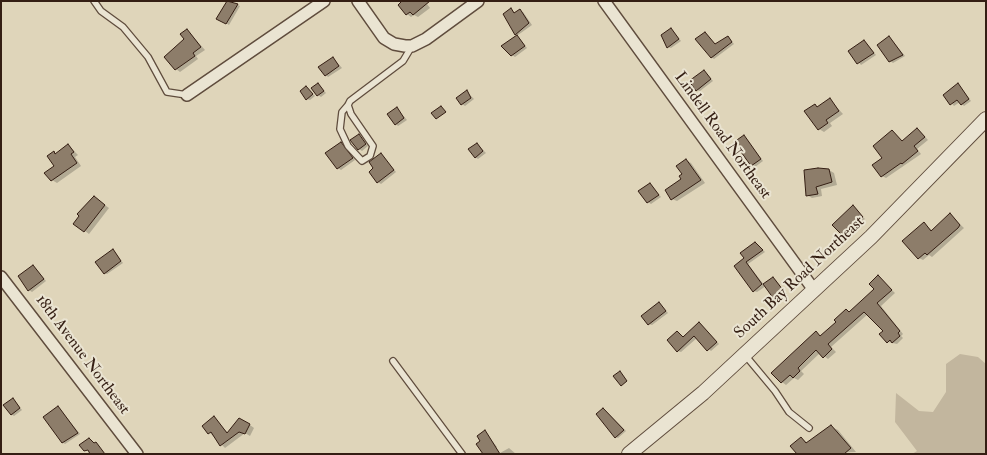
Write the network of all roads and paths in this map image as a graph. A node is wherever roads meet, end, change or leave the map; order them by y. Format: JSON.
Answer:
{"nodes":[{"id":1,"x":94,"y":1,"type":"edge"},
{"id":2,"x":324,"y":1,"type":"edge"},
{"id":3,"x":358,"y":1,"type":"edge"},
{"id":4,"x":478,"y":1,"type":"edge"},
{"id":5,"x":604,"y":1,"type":"edge"},
{"id":6,"x":412,"y":46,"type":"junction"},
{"id":7,"x":186,"y":95,"type":"joint"},
{"id":8,"x":348,"y":105,"type":"junction"},
{"id":9,"x":986,"y":119,"type":"edge"},
{"id":10,"x":1,"y":276,"type":"edge"},
{"id":11,"x":814,"y":290,"type":"junction"},
{"id":12,"x":744,"y":354,"type":"junction"},
{"id":13,"x":392,"y":361,"type":"dead end"},
{"id":14,"x":809,"y":428,"type":"dead end"},
{"id":15,"x":137,"y":454,"type":"edge"},
{"id":16,"x":462,"y":454,"type":"edge"},
{"id":17,"x":629,"y":454,"type":"edge"}],
"edges":[{"from":1,"to":7,"type":"lane"},
{"from":2,"to":7,"type":"street"},
{"from":3,"to":6,"type":"street"},
{"from":4,"to":6,"type":"street"},
{"from":5,"to":11,"type":"street","name":"Lindell Road Northeast"},
{"from":6,"to":8,"type":"lane"},
{"from":8,"to":8,"type":"lane"},
{"from":9,"to":11,"type":"street","name":"South Bay Road Northeast"},
{"from":10,"to":15,"type":"street","name":"18th Avenue Northeast"},
{"from":11,"to":12,"type":"street","name":"South Bay Road Northeast"},
{"from":12,"to":14,"type":"lane"},
{"from":12,"to":17,"type":"street","name":"South Bay Road Northeast"},
{"from":13,"to":16,"type":"lane"}]}
